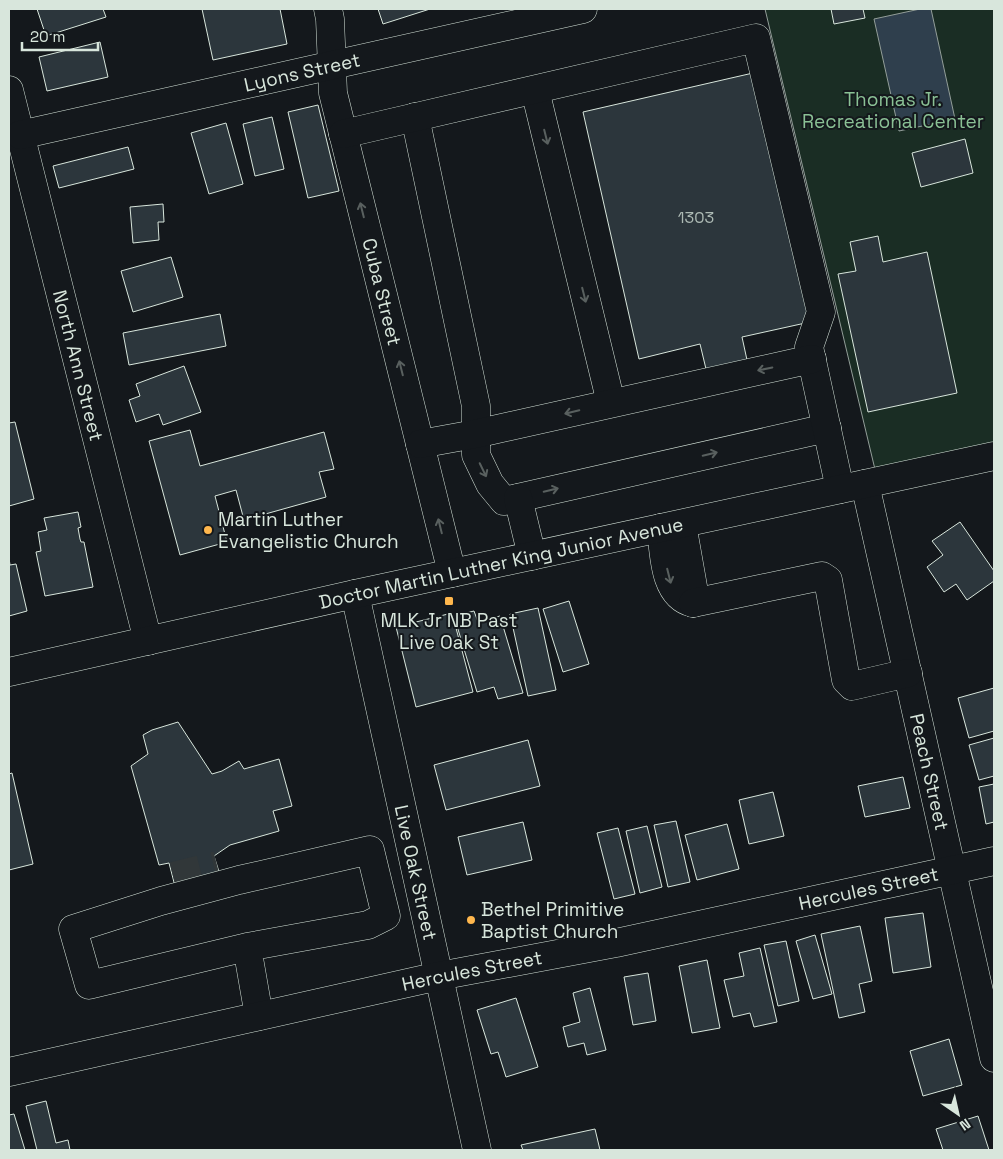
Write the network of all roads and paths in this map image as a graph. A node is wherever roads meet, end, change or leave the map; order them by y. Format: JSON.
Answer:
{"nodes":[{"id":1,"x":328,"y":9,"type":"edge"},
{"id":2,"x":583,"y":9,"type":"edge"},
{"id":3,"x":332,"y":65,"type":"junction"},
{"id":4,"x":9,"y":90,"type":"edge"},
{"id":5,"x":535,"y":90,"type":"junction"},
{"id":6,"x":414,"y":117,"type":"junction"},
{"id":7,"x":343,"y":134,"type":"junction"},
{"id":8,"x":20,"y":135,"type":"junction"},
{"id":9,"x":812,"y":359,"type":"junction"},
{"id":10,"x":611,"y":403,"type":"junction"},
{"id":11,"x":827,"y":428,"type":"junction"},
{"id":12,"x":475,"y":434,"type":"junction"},
{"id":13,"x":420,"y":444,"type":"junction"},
{"id":14,"x":994,"y":456,"type":"edge"},
{"id":15,"x":853,"y":487,"type":"junction"},
{"id":16,"x":518,"y":498,"type":"junction"},
{"id":17,"x":671,"y":526,"type":"junction"},
{"id":18,"x":532,"y":556,"type":"junction"},
{"id":19,"x":452,"y":573,"type":"junction"},
{"id":20,"x":355,"y":594,"type":"junction"},
{"id":21,"x":148,"y":640,"type":"junction"},
{"id":22,"x":9,"y":672,"type":"edge"},
{"id":23,"x":908,"y":673,"type":"junction"},
{"id":24,"x":994,"y":861,"type":"edge"},
{"id":25,"x":217,"y":865,"type":"dead end"},
{"id":26,"x":953,"y":870,"type":"junction"},
{"id":27,"x":173,"y":876,"type":"dead end"},
{"id":28,"x":240,"y":880,"type":"junction"},
{"id":29,"x":161,"y":901,"type":"junction"},
{"id":30,"x":246,"y":947,"type":"junction"},
{"id":31,"x":439,"y":976,"type":"junction"},
{"id":32,"x":259,"y":1016,"type":"junction"},
{"id":33,"x":993,"y":1047,"type":"edge"},
{"id":34,"x":9,"y":1072,"type":"edge"},
{"id":35,"x":477,"y":1150,"type":"edge"}],
"edges":[{"from":1,"to":3,"type":"street","name":"Cuba Street"},
{"from":2,"to":3,"type":"street","name":"Lyons Street"},
{"from":3,"to":7,"type":"street","name":"Cuba Street"},
{"from":3,"to":8,"type":"street","name":"Lyons Street"},
{"from":4,"to":8,"type":"street","name":"North Ann Street"},
{"from":5,"to":6,"type":"street"},
{"from":5,"to":9,"type":"street","name":"Peach Street"},
{"from":5,"to":10,"type":"street","one_way":true},
{"from":6,"to":7,"type":"street"},
{"from":6,"to":12,"type":"street"},
{"from":13,"to":7,"type":"street","name":"Cuba Street","one_way":true},
{"from":8,"to":21,"type":"street","name":"North Ann Street"},
{"from":9,"to":10,"type":"street","one_way":true},
{"from":9,"to":11,"type":"street","name":"Peach Street"},
{"from":10,"to":12,"type":"street","one_way":true},
{"from":11,"to":15,"type":"street","name":"Peach Street"},
{"from":16,"to":11,"type":"street","one_way":true},
{"from":12,"to":13,"type":"street"},
{"from":12,"to":16,"type":"street","one_way":true},
{"from":19,"to":13,"type":"street","name":"Cuba Street","one_way":true},
{"from":14,"to":15,"type":"street","name":"Doctor Martin Luther King Junior Avenue"},
{"from":15,"to":17,"type":"street","name":"Doctor Martin Luther King Junior Avenue"},
{"from":15,"to":23,"type":"street","name":"Peach Street"},
{"from":16,"to":18,"type":"street"},
{"from":17,"to":18,"type":"street","name":"Doctor Martin Luther King Junior Avenue"},
{"from":17,"to":23,"type":"street"},
{"from":18,"to":19,"type":"street","name":"Doctor Martin Luther King Junior Avenue"},
{"from":19,"to":20,"type":"street","name":"Doctor Martin Luther King Junior Avenue"},
{"from":20,"to":21,"type":"street","name":"Doctor Martin Luther King Junior Avenue"},
{"from":20,"to":31,"type":"street","name":"Live Oak Street"},
{"from":21,"to":22,"type":"street","name":"Doctor Martin Luther King Junior Avenue"},
{"from":23,"to":26,"type":"street","name":"Peach Street"},
{"from":24,"to":26,"type":"street","name":"Hercules Street"},
{"from":25,"to":28,"type":"street"},
{"from":26,"to":31,"type":"street","name":"Hercules Street"},
{"from":26,"to":33,"type":"street","name":"Peach Street"},
{"from":27,"to":29,"type":"street"},
{"from":28,"to":29,"type":"street"},
{"from":28,"to":30,"type":"street"},
{"from":29,"to":30,"type":"street"},
{"from":30,"to":32,"type":"street"},
{"from":31,"to":32,"type":"street","name":"Hercules Street"},
{"from":31,"to":35,"type":"street","name":"Live Oak Street"},
{"from":32,"to":34,"type":"street","name":"Hercules Street"}]}
